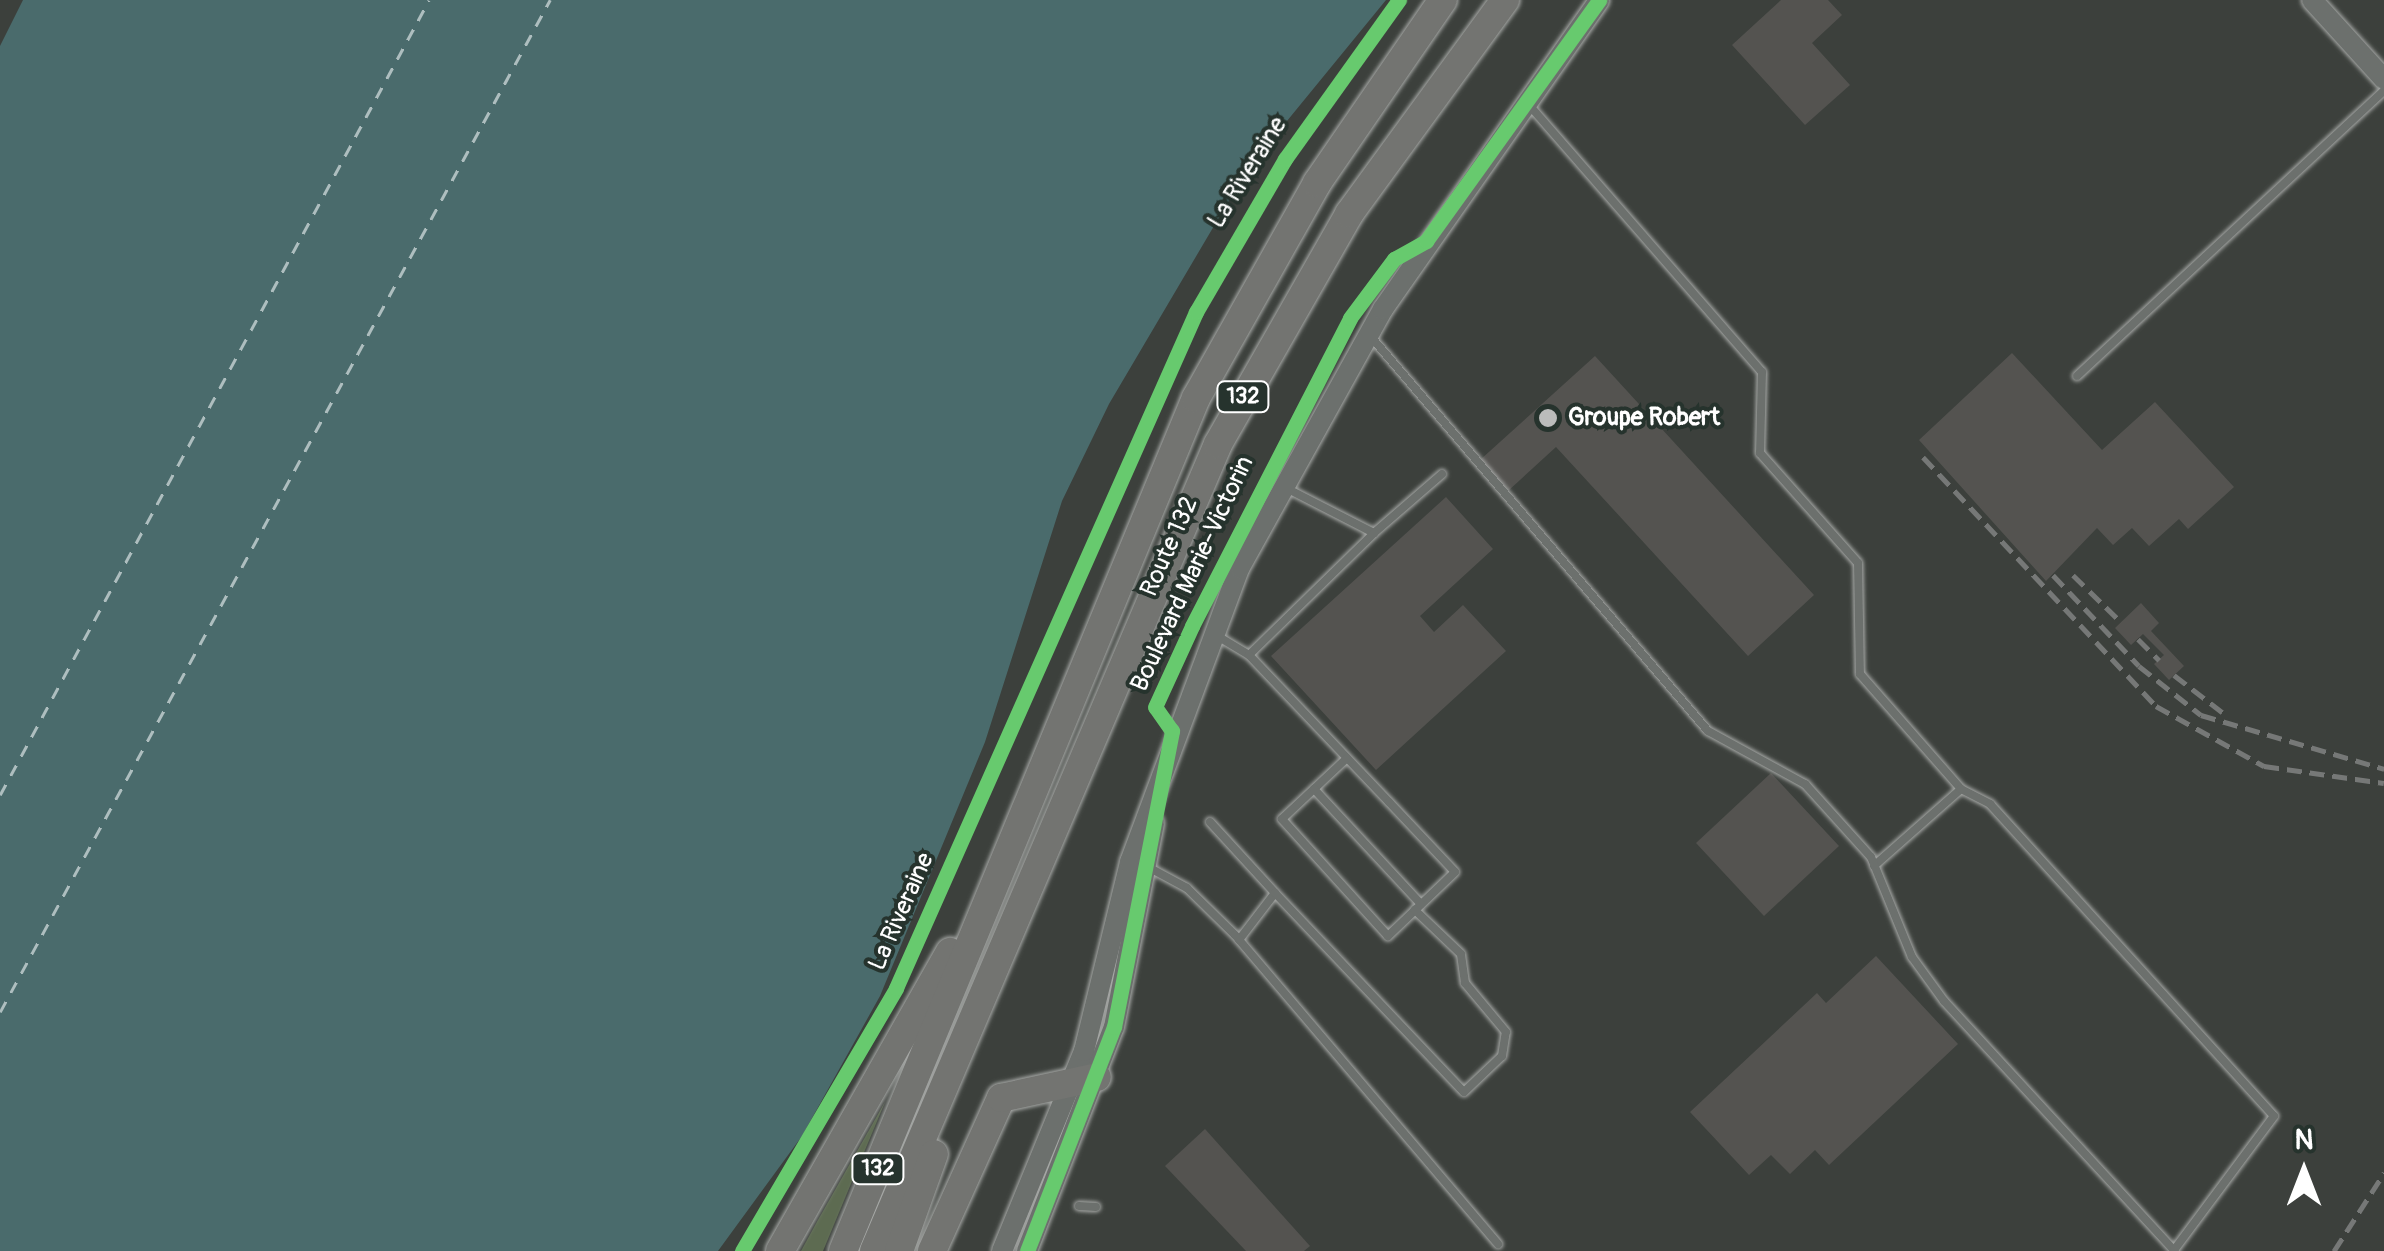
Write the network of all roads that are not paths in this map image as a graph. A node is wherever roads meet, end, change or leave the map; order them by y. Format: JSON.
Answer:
{"nodes":[{"id":1,"x":1443,"y":0,"type":"edge"},
{"id":2,"x":1505,"y":0,"type":"edge"},
{"id":3,"x":1599,"y":0,"type":"edge"},
{"id":4,"x":2312,"y":0,"type":"edge"},
{"id":5,"x":2384,"y":79,"type":"edge"},
{"id":6,"x":2384,"y":91,"type":"edge"},
{"id":7,"x":1524,"y":100,"type":"junction"},
{"id":8,"x":1367,"y":334,"type":"junction"},
{"id":9,"x":2077,"y":376,"type":"dead end"},
{"id":10,"x":1442,"y":474,"type":"dead end"},
{"id":11,"x":1282,"y":486,"type":"junction"},
{"id":12,"x":1374,"y":533,"type":"junction"},
{"id":13,"x":1211,"y":632,"type":"junction"},
{"id":14,"x":1249,"y":655,"type":"junction"},
{"id":15,"x":1347,"y":758,"type":"junction"},
{"id":16,"x":1314,"y":789,"type":"junction"},
{"id":17,"x":1962,"y":789,"type":"junction"},
{"id":18,"x":1210,"y":822,"type":"dead end"},
{"id":19,"x":1050,"y":833,"type":"junction"},
{"id":20,"x":1138,"y":864,"type":"junction"},
{"id":21,"x":1874,"y":866,"type":"junction"},
{"id":22,"x":992,"y":880,"type":"junction"},
{"id":23,"x":1275,"y":893,"type":"junction"},
{"id":24,"x":1418,"y":907,"type":"junction"},
{"id":25,"x":1239,"y":940,"type":"junction"},
{"id":26,"x":1084,"y":1051,"type":"junction"},
{"id":27,"x":1076,"y":1082,"type":"junction"},
{"id":28,"x":1032,"y":1177,"type":"junction"},
{"id":29,"x":1053,"y":1187,"type":"junction"},
{"id":30,"x":1080,"y":1206,"type":"dead end"},
{"id":31,"x":1096,"y":1207,"type":"dead end"},
{"id":32,"x":1018,"y":1210,"type":"junction"},
{"id":33,"x":1040,"y":1220,"type":"junction"},
{"id":34,"x":1498,"y":1244,"type":"dead end"},
{"id":35,"x":2174,"y":1250,"type":"edge"},
{"id":36,"x":780,"y":1251,"type":"edge"},
{"id":37,"x":843,"y":1251,"type":"edge"},
{"id":38,"x":874,"y":1251,"type":"edge"},
{"id":39,"x":898,"y":1251,"type":"edge"},
{"id":40,"x":932,"y":1251,"type":"edge"},
{"id":41,"x":1002,"y":1251,"type":"edge"},
{"id":42,"x":1027,"y":1251,"type":"edge"}],
"edges":[{"from":1,"to":22,"type":"highway","name":"Route 132","number":"132"},
{"from":2,"to":19,"type":"highway","name":"Route 132","number":"132"},
{"from":3,"to":7,"type":"street","name":"Boulevard Marie-Victorin"},
{"from":4,"to":5,"type":"street"},
{"from":6,"to":9,"type":"lane"},
{"from":7,"to":8,"type":"street","name":"Boulevard Marie-Victorin"},
{"from":7,"to":17,"type":"lane"},
{"from":8,"to":11,"type":"street","name":"Boulevard Marie-Victorin"},
{"from":8,"to":21,"type":"lane"},
{"from":10,"to":12,"type":"lane"},
{"from":11,"to":12,"type":"lane"},
{"from":11,"to":13,"type":"street","name":"Boulevard Marie-Victorin"},
{"from":12,"to":14,"type":"lane"},
{"from":13,"to":14,"type":"lane"},
{"from":13,"to":20,"type":"street","name":"Boulevard Marie-Victorin"},
{"from":14,"to":15,"type":"lane"},
{"from":15,"to":16,"type":"lane"},
{"from":15,"to":24,"type":"lane"},
{"from":16,"to":24,"type":"lane"},
{"from":16,"to":24,"type":"lane"},
{"from":17,"to":21,"type":"lane"},
{"from":17,"to":35,"type":"lane"},
{"from":18,"to":23,"type":"lane"},
{"from":19,"to":38,"type":"highway","name":"Route 132","number":"132"},
{"from":19,"to":39,"type":"highway"},
{"from":20,"to":25,"type":"lane"},
{"from":20,"to":26,"type":"street","name":"Boulevard Marie-Victorin"},
{"from":20,"to":27,"type":"street","name":"Boulevard Marie-Victorin"},
{"from":21,"to":35,"type":"lane"},
{"from":22,"to":36,"type":"highway"},
{"from":22,"to":37,"type":"highway","name":"Route 132","number":"132"},
{"from":23,"to":24,"type":"lane"},
{"from":23,"to":25,"type":"lane"},
{"from":25,"to":34,"type":"lane"},
{"from":26,"to":27,"type":"street","name":"Boulevard Marie-Victorin"},
{"from":26,"to":27,"type":"lane"},
{"from":27,"to":28,"type":"street","name":"Boulevard Marie-Victorin"},
{"from":27,"to":29,"type":"street","name":"Boulevard Marie-Victorin"},
{"from":27,"to":40,"type":"highway"},
{"from":28,"to":29,"type":"lane"},
{"from":28,"to":32,"type":"street","name":"Boulevard Marie-Victorin"},
{"from":29,"to":33,"type":"street","name":"Boulevard Marie-Victorin"},
{"from":30,"to":31,"type":"lane"},
{"from":32,"to":33,"type":"lane"},
{"from":32,"to":41,"type":"street","name":"Boulevard Marie-Victorin"},
{"from":33,"to":42,"type":"street","name":"Boulevard Marie-Victorin"}]}
